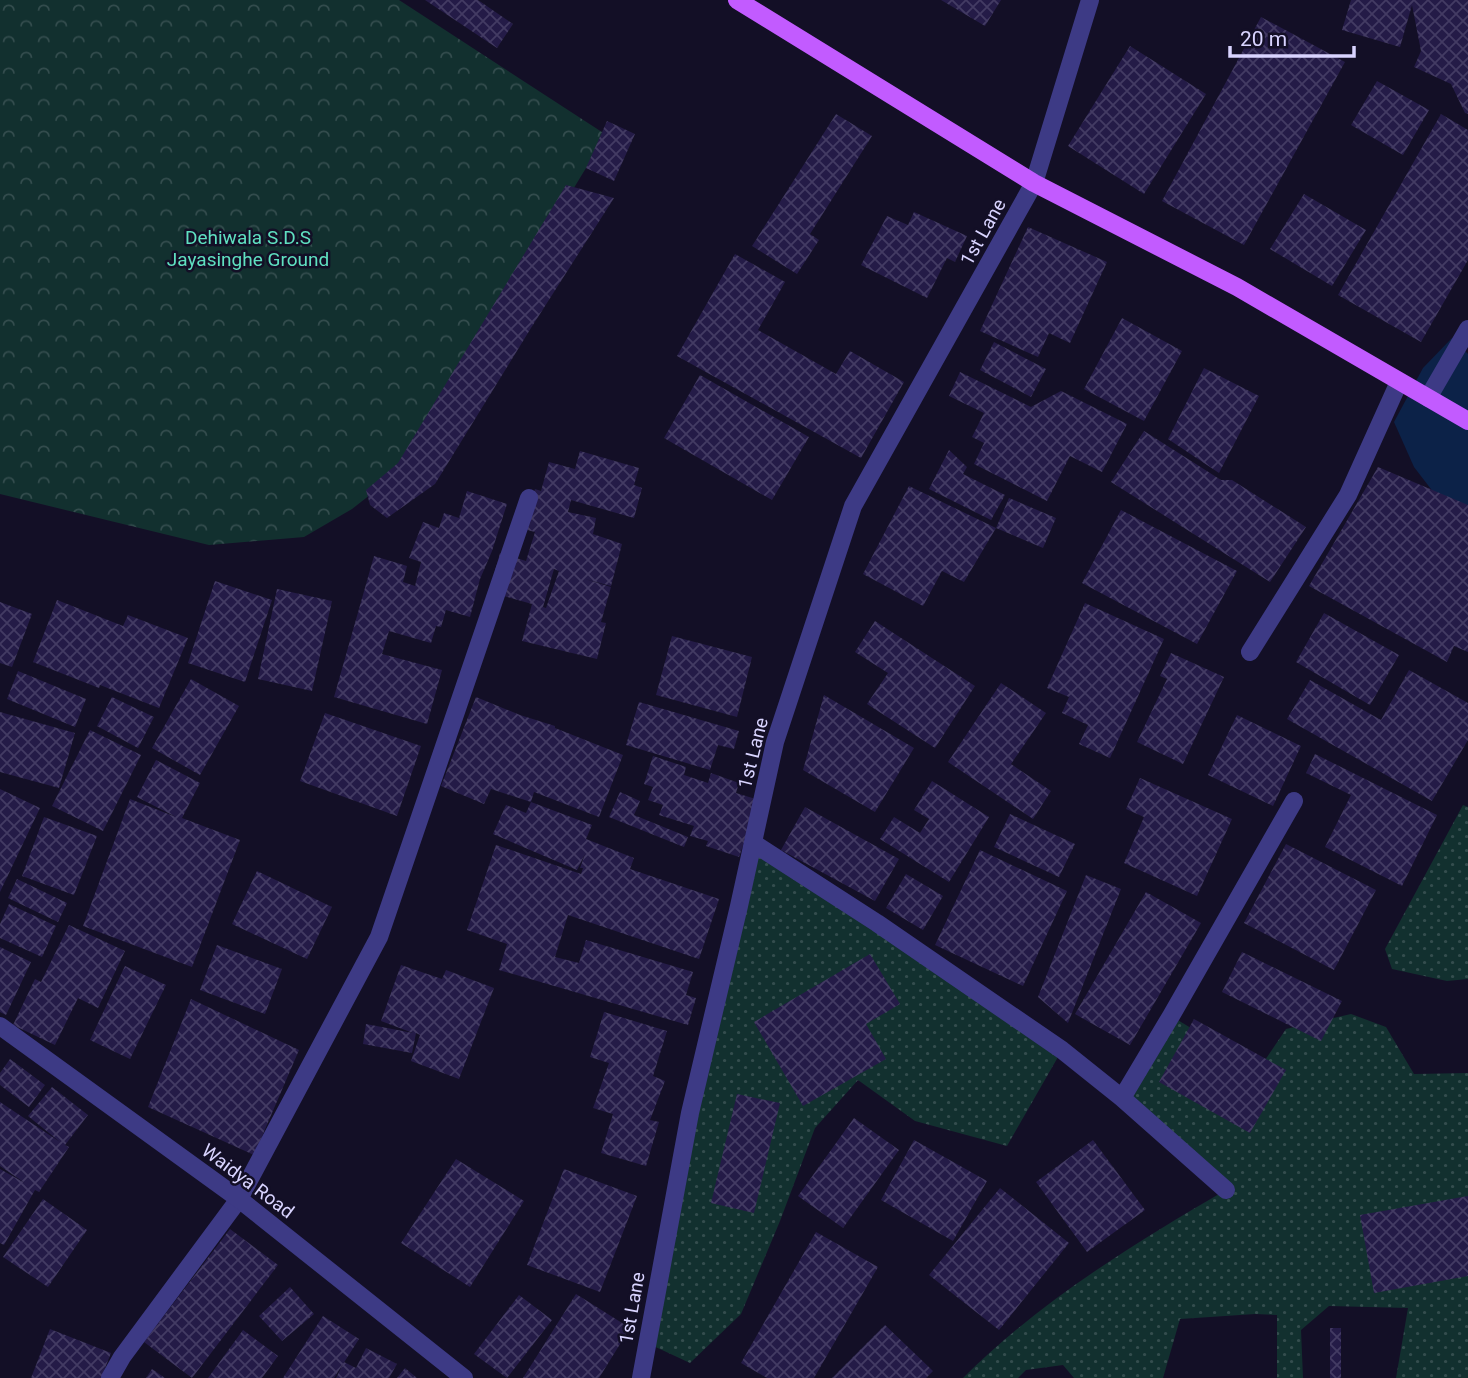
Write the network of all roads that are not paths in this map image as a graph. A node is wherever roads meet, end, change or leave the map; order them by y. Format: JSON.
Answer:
{"nodes":[{"id":1,"x":737,"y":0,"type":"edge"},
{"id":2,"x":1090,"y":0,"type":"edge"},
{"id":3,"x":1034,"y":183,"type":"junction"},
{"id":4,"x":1468,"y":330,"type":"edge"},
{"id":5,"x":1399,"y":382,"type":"junction"},
{"id":6,"x":1427,"y":398,"type":"junction"},
{"id":7,"x":1468,"y":421,"type":"edge"},
{"id":8,"x":528,"y":498,"type":"dead end"},
{"id":9,"x":1251,"y":652,"type":"dead end"},
{"id":10,"x":1294,"y":801,"type":"dead end"},
{"id":11,"x":753,"y":843,"type":"junction"},
{"id":12,"x":0,"y":1027,"type":"edge"},
{"id":13,"x":1122,"y":1098,"type":"junction"},
{"id":14,"x":1226,"y":1189,"type":"dead end"},
{"id":15,"x":239,"y":1199,"type":"junction"},
{"id":16,"x":110,"y":1378,"type":"edge"},
{"id":17,"x":464,"y":1378,"type":"edge"},
{"id":18,"x":641,"y":1378,"type":"edge"}],
"edges":[{"from":1,"to":3,"type":"main road"},
{"from":2,"to":3,"type":"street","name":"1st Lane"},
{"from":3,"to":5,"type":"main road"},
{"from":3,"to":11,"type":"street","name":"1st Lane"},
{"from":4,"to":6,"type":"street"},
{"from":5,"to":6,"type":"main road"},
{"from":5,"to":9,"type":"street"},
{"from":6,"to":7,"type":"main road"},
{"from":8,"to":15,"type":"street"},
{"from":10,"to":13,"type":"street"},
{"from":11,"to":13,"type":"street"},
{"from":11,"to":18,"type":"street","name":"1st Lane"},
{"from":12,"to":15,"type":"street","name":"Waidya Road"},
{"from":13,"to":14,"type":"street"},
{"from":15,"to":16,"type":"street"},
{"from":15,"to":17,"type":"street","name":"Waidya Road"}]}
